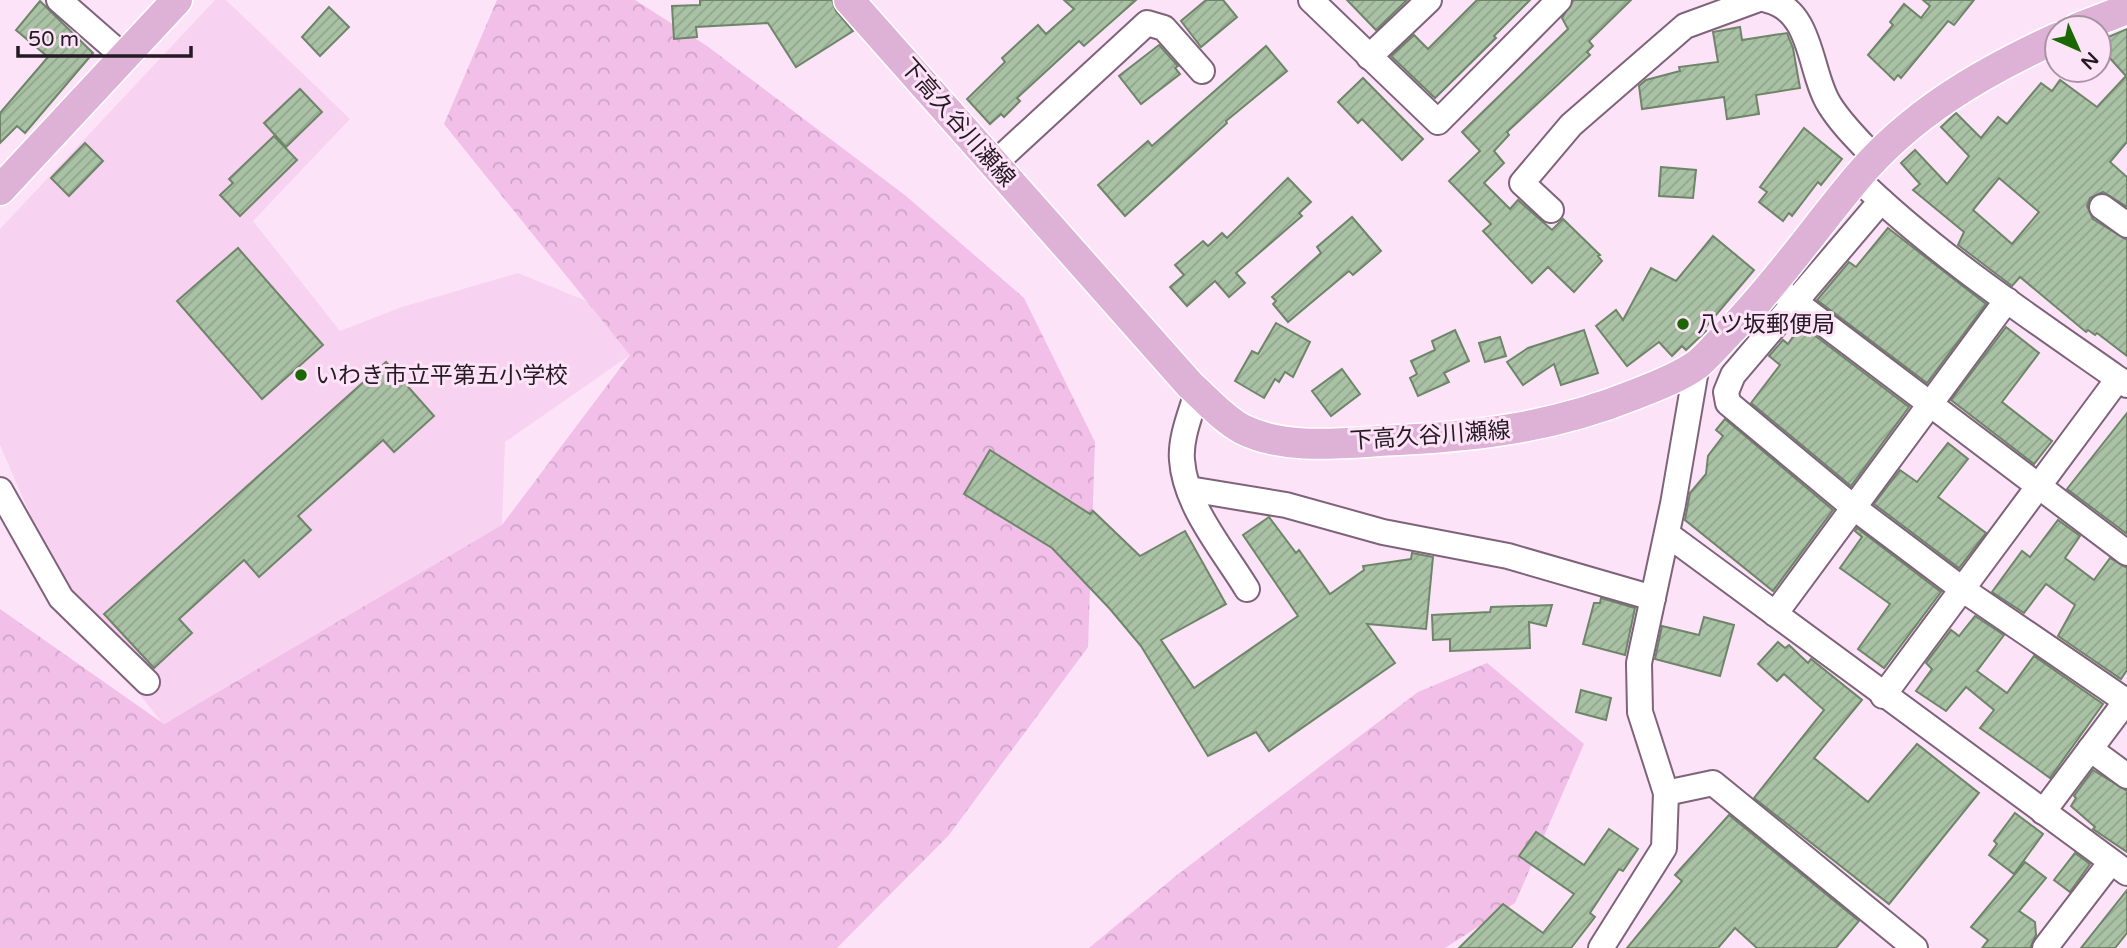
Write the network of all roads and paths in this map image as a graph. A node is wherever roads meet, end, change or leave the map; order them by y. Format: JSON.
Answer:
{"nodes":[{"id":1,"x":59,"y":0,"type":"edge"},
{"id":2,"x":177,"y":0,"type":"edge"},
{"id":3,"x":849,"y":0,"type":"edge"},
{"id":4,"x":1311,"y":0,"type":"edge"},
{"id":5,"x":1429,"y":0,"type":"edge"},
{"id":6,"x":1559,"y":0,"type":"edge"},
{"id":7,"x":1756,"y":0,"type":"edge"},
{"id":8,"x":1767,"y":0,"type":"edge"},
{"id":9,"x":2043,"y":44,"type":"edge"},
{"id":10,"x":123,"y":56,"type":"junction"},
{"id":11,"x":1369,"y":57,"type":"junction"},
{"id":12,"x":1202,"y":71,"type":"dead end"},
{"id":13,"x":994,"y":164,"type":"junction"},
{"id":14,"x":1866,"y":168,"type":"junction"},
{"id":15,"x":0,"y":190,"type":"edge"},
{"id":16,"x":1881,"y":201,"type":"junction"},
{"id":17,"x":2102,"y":207,"type":"dead end"},
{"id":18,"x":1551,"y":210,"type":"dead end"},
{"id":19,"x":2127,"y":225,"type":"edge"},
{"id":20,"x":1784,"y":293,"type":"junction"},
{"id":21,"x":2007,"y":300,"type":"junction"},
{"id":22,"x":1698,"y":364,"type":"junction"},
{"id":23,"x":2123,"y":382,"type":"edge"},
{"id":24,"x":1197,"y":392,"type":"junction"},
{"id":25,"x":1931,"y":405,"type":"junction"},
{"id":26,"x":2038,"y":486,"type":"junction"},
{"id":27,"x":1189,"y":489,"type":"junction"},
{"id":28,"x":0,"y":490,"type":"edge"},
{"id":29,"x":1853,"y":506,"type":"junction"},
{"id":30,"x":1667,"y":534,"type":"junction"},
{"id":31,"x":2127,"y":553,"type":"edge"},
{"id":32,"x":1247,"y":589,"type":"dead end"},
{"id":33,"x":1962,"y":589,"type":"junction"},
{"id":34,"x":1653,"y":598,"type":"junction"},
{"id":35,"x":1775,"y":614,"type":"junction"},
{"id":36,"x":147,"y":682,"type":"dead end"},
{"id":37,"x":1883,"y":696,"type":"junction"},
{"id":38,"x":2127,"y":700,"type":"edge"},
{"id":39,"x":2090,"y":749,"type":"junction"},
{"id":40,"x":2127,"y":776,"type":"edge"},
{"id":41,"x":1666,"y":793,"type":"junction"},
{"id":42,"x":2043,"y":812,"type":"junction"},
{"id":43,"x":2119,"y":868,"type":"edge"},
{"id":44,"x":1606,"y":946,"type":"edge"},
{"id":45,"x":1915,"y":948,"type":"edge"},
{"id":46,"x":2045,"y":948,"type":"edge"}],
"edges":[{"from":1,"to":10,"type":"street"},
{"from":2,"to":10,"type":"main road"},
{"from":3,"to":13,"type":"main road","name":"下高久谷川瀬線"},
{"from":4,"to":11,"type":"street"},
{"from":5,"to":11,"type":"street"},
{"from":6,"to":11,"type":"street"},
{"from":7,"to":18,"type":"street"},
{"from":8,"to":14,"type":"street"},
{"from":9,"to":14,"type":"main road","name":"下高久谷川瀬線"},
{"from":10,"to":15,"type":"main road"},
{"from":12,"to":13,"type":"street"},
{"from":13,"to":24,"type":"main road","name":"下高久谷川瀬線"},
{"from":14,"to":16,"type":"street"},
{"from":14,"to":20,"type":"main road","name":"下高久谷川瀬線"},
{"from":16,"to":20,"type":"street"},
{"from":16,"to":21,"type":"street"},
{"from":17,"to":19,"type":"street"},
{"from":20,"to":22,"type":"main road","name":"下高久谷川瀬線"},
{"from":20,"to":25,"type":"street"},
{"from":20,"to":29,"type":"street"},
{"from":21,"to":23,"type":"street"},
{"from":21,"to":25,"type":"street"},
{"from":22,"to":24,"type":"main road","name":"下高久谷川瀬線"},
{"from":22,"to":30,"type":"street"},
{"from":23,"to":26,"type":"street"},
{"from":24,"to":27,"type":"street"},
{"from":25,"to":26,"type":"street"},
{"from":25,"to":29,"type":"street"},
{"from":26,"to":31,"type":"street"},
{"from":26,"to":33,"type":"street"},
{"from":27,"to":32,"type":"street"},
{"from":27,"to":34,"type":"street"},
{"from":28,"to":36,"type":"street"},
{"from":29,"to":33,"type":"street"},
{"from":29,"to":35,"type":"street"},
{"from":30,"to":34,"type":"street"},
{"from":30,"to":35,"type":"street"},
{"from":33,"to":37,"type":"street"},
{"from":33,"to":38,"type":"street"},
{"from":34,"to":41,"type":"street"},
{"from":35,"to":37,"type":"street"},
{"from":37,"to":42,"type":"street"},
{"from":38,"to":39,"type":"street"},
{"from":39,"to":40,"type":"street"},
{"from":39,"to":42,"type":"street"},
{"from":41,"to":44,"type":"street"},
{"from":41,"to":45,"type":"street"},
{"from":42,"to":43,"type":"street"},
{"from":43,"to":46,"type":"street"}]}
